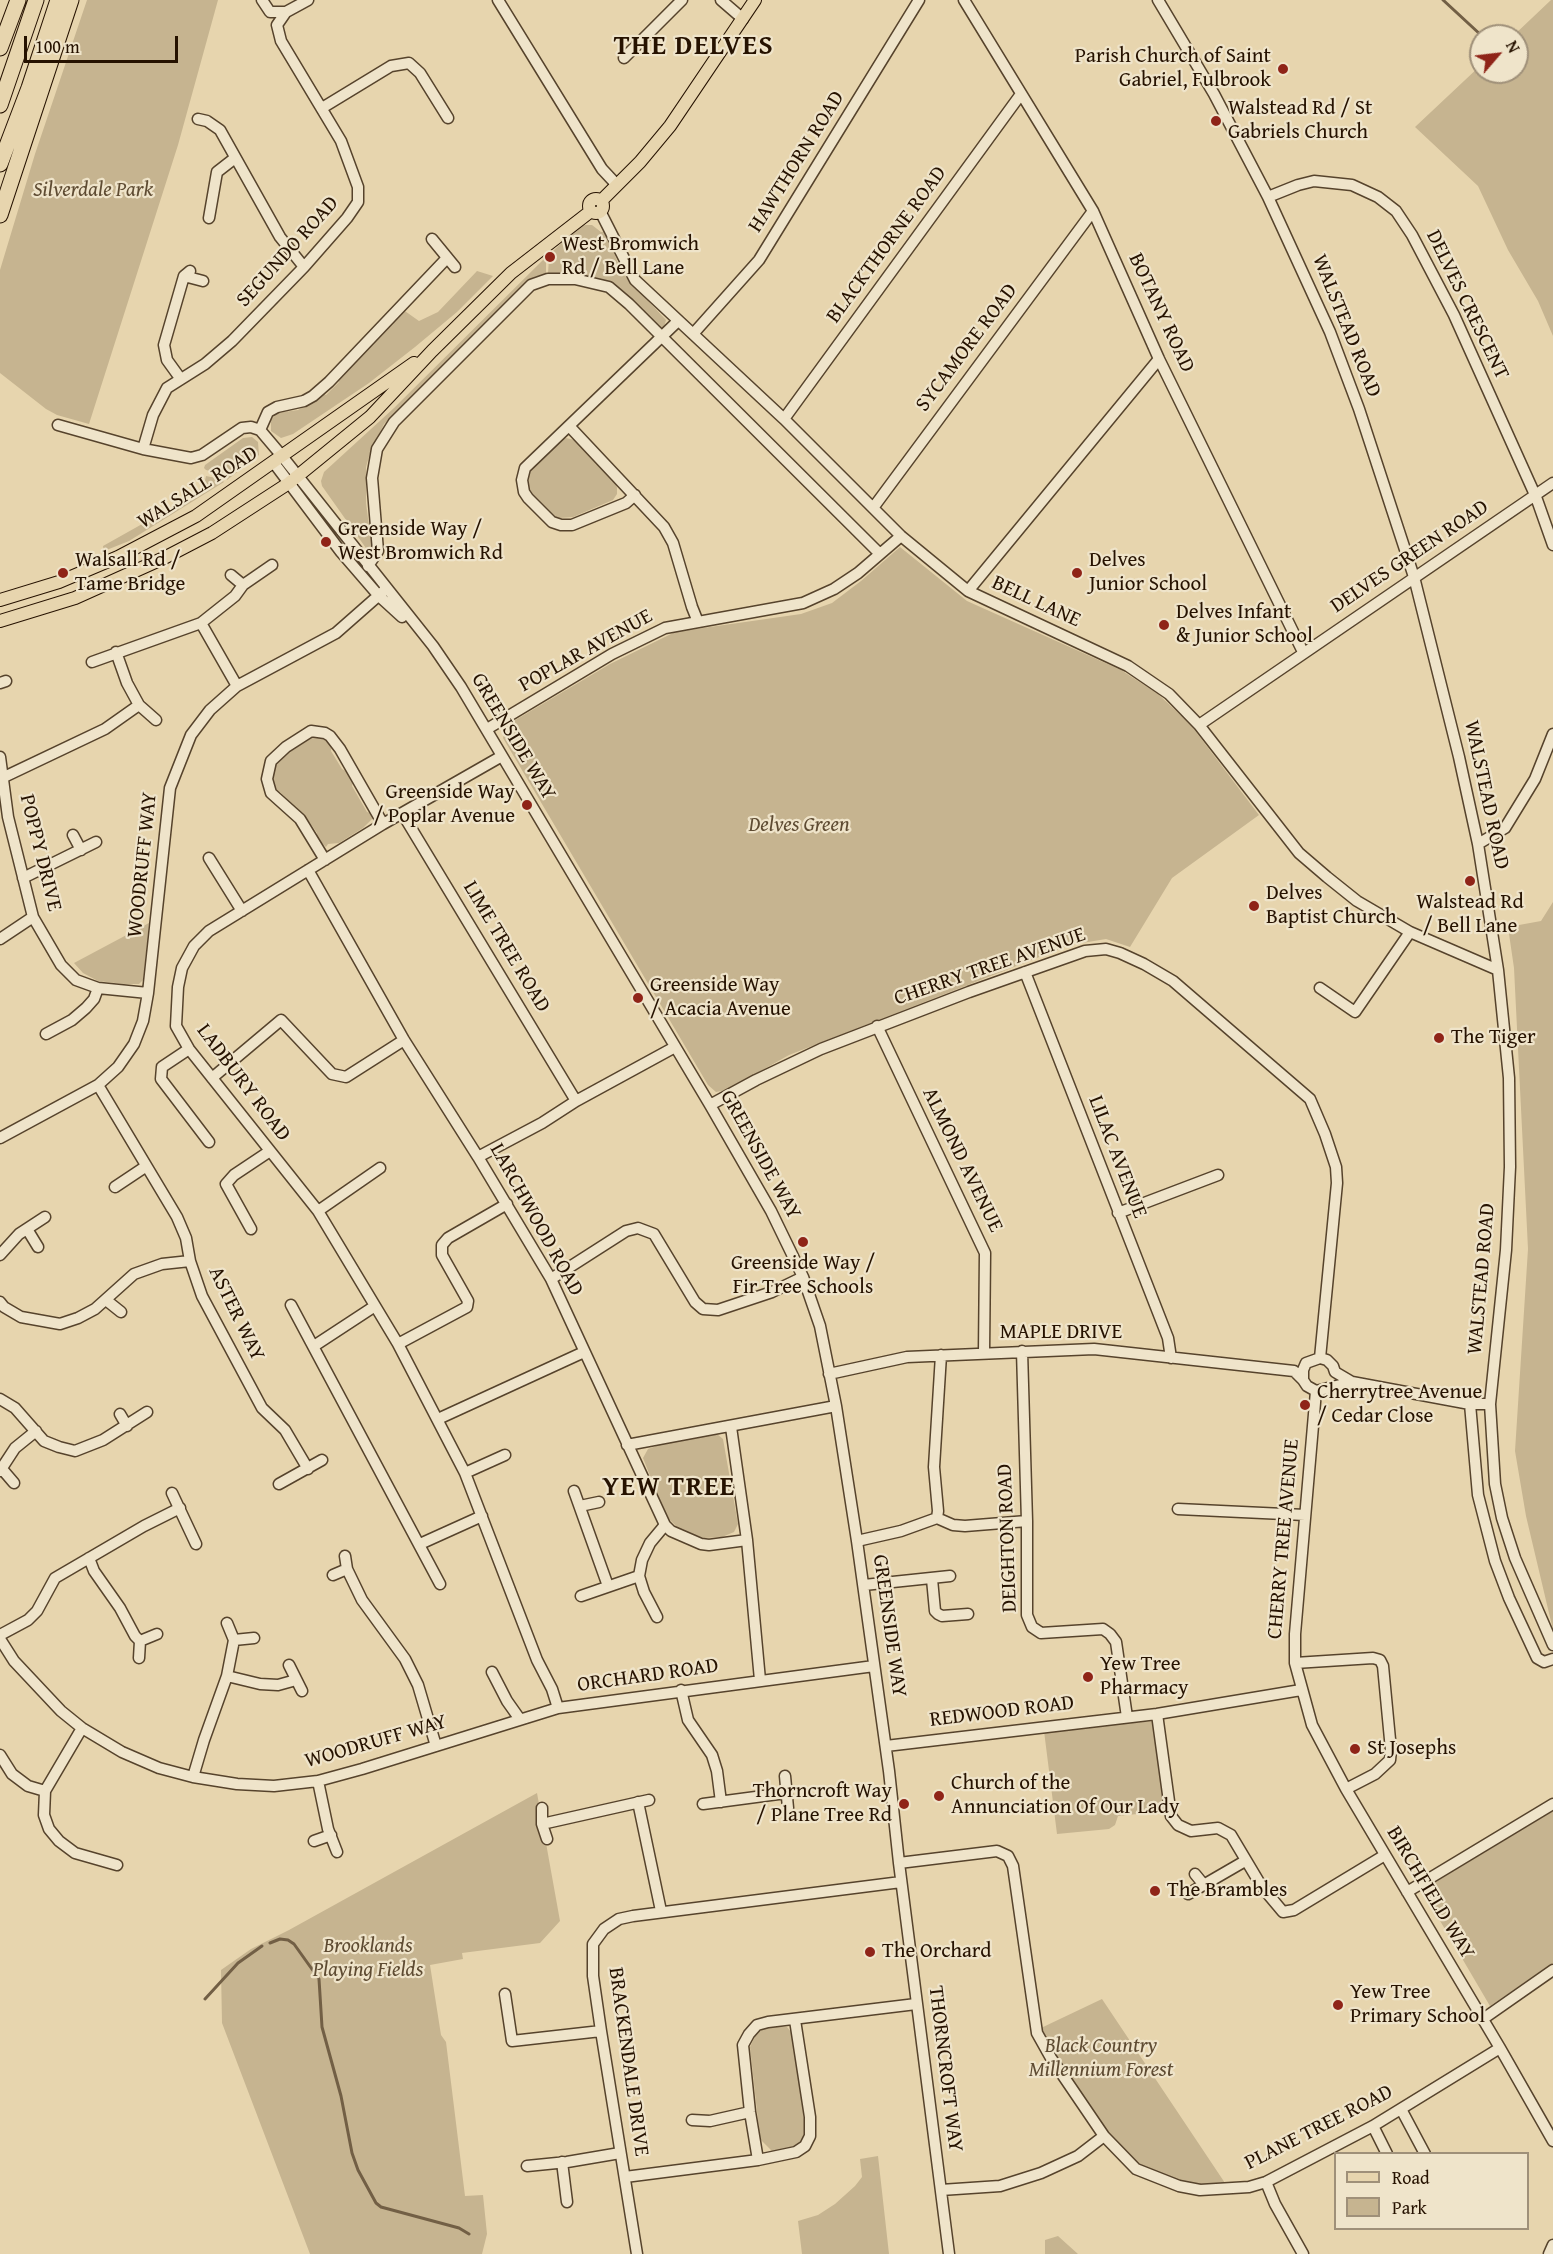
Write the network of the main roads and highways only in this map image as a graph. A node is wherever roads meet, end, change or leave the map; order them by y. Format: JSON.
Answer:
{"nodes":[{"id":1,"x":18,"y":0,"type":"edge"},
{"id":2,"x":36,"y":0,"type":"edge"},
{"id":3,"x":58,"y":0,"type":"edge"},
{"id":4,"x":71,"y":0,"type":"edge"},
{"id":5,"x":755,"y":0,"type":"edge"},
{"id":6,"x":0,"y":48,"type":"edge"},
{"id":7,"x":0,"y":105,"type":"edge"},
{"id":8,"x":0,"y":164,"type":"edge"},
{"id":9,"x":0,"y":215,"type":"edge"},
{"id":10,"x":432,"y":351,"type":"junction"},
{"id":11,"x":0,"y":600,"type":"edge"},
{"id":12,"x":0,"y":606,"type":"edge"},
{"id":13,"x":2,"y":620,"type":"edge"}],
"edges":[{"from":1,"to":6,"type":"highway"},
{"from":2,"to":7,"type":"highway"},
{"from":3,"to":8,"type":"highway"},
{"from":4,"to":9,"type":"highway"},
{"from":5,"to":10,"type":"main road"},
{"from":10,"to":11,"type":"main road","name":"WALSALL ROAD"},
{"from":10,"to":13,"type":"main road","name":"WALSALL ROAD"},
{"from":12,"to":13,"type":"main road"}]}
